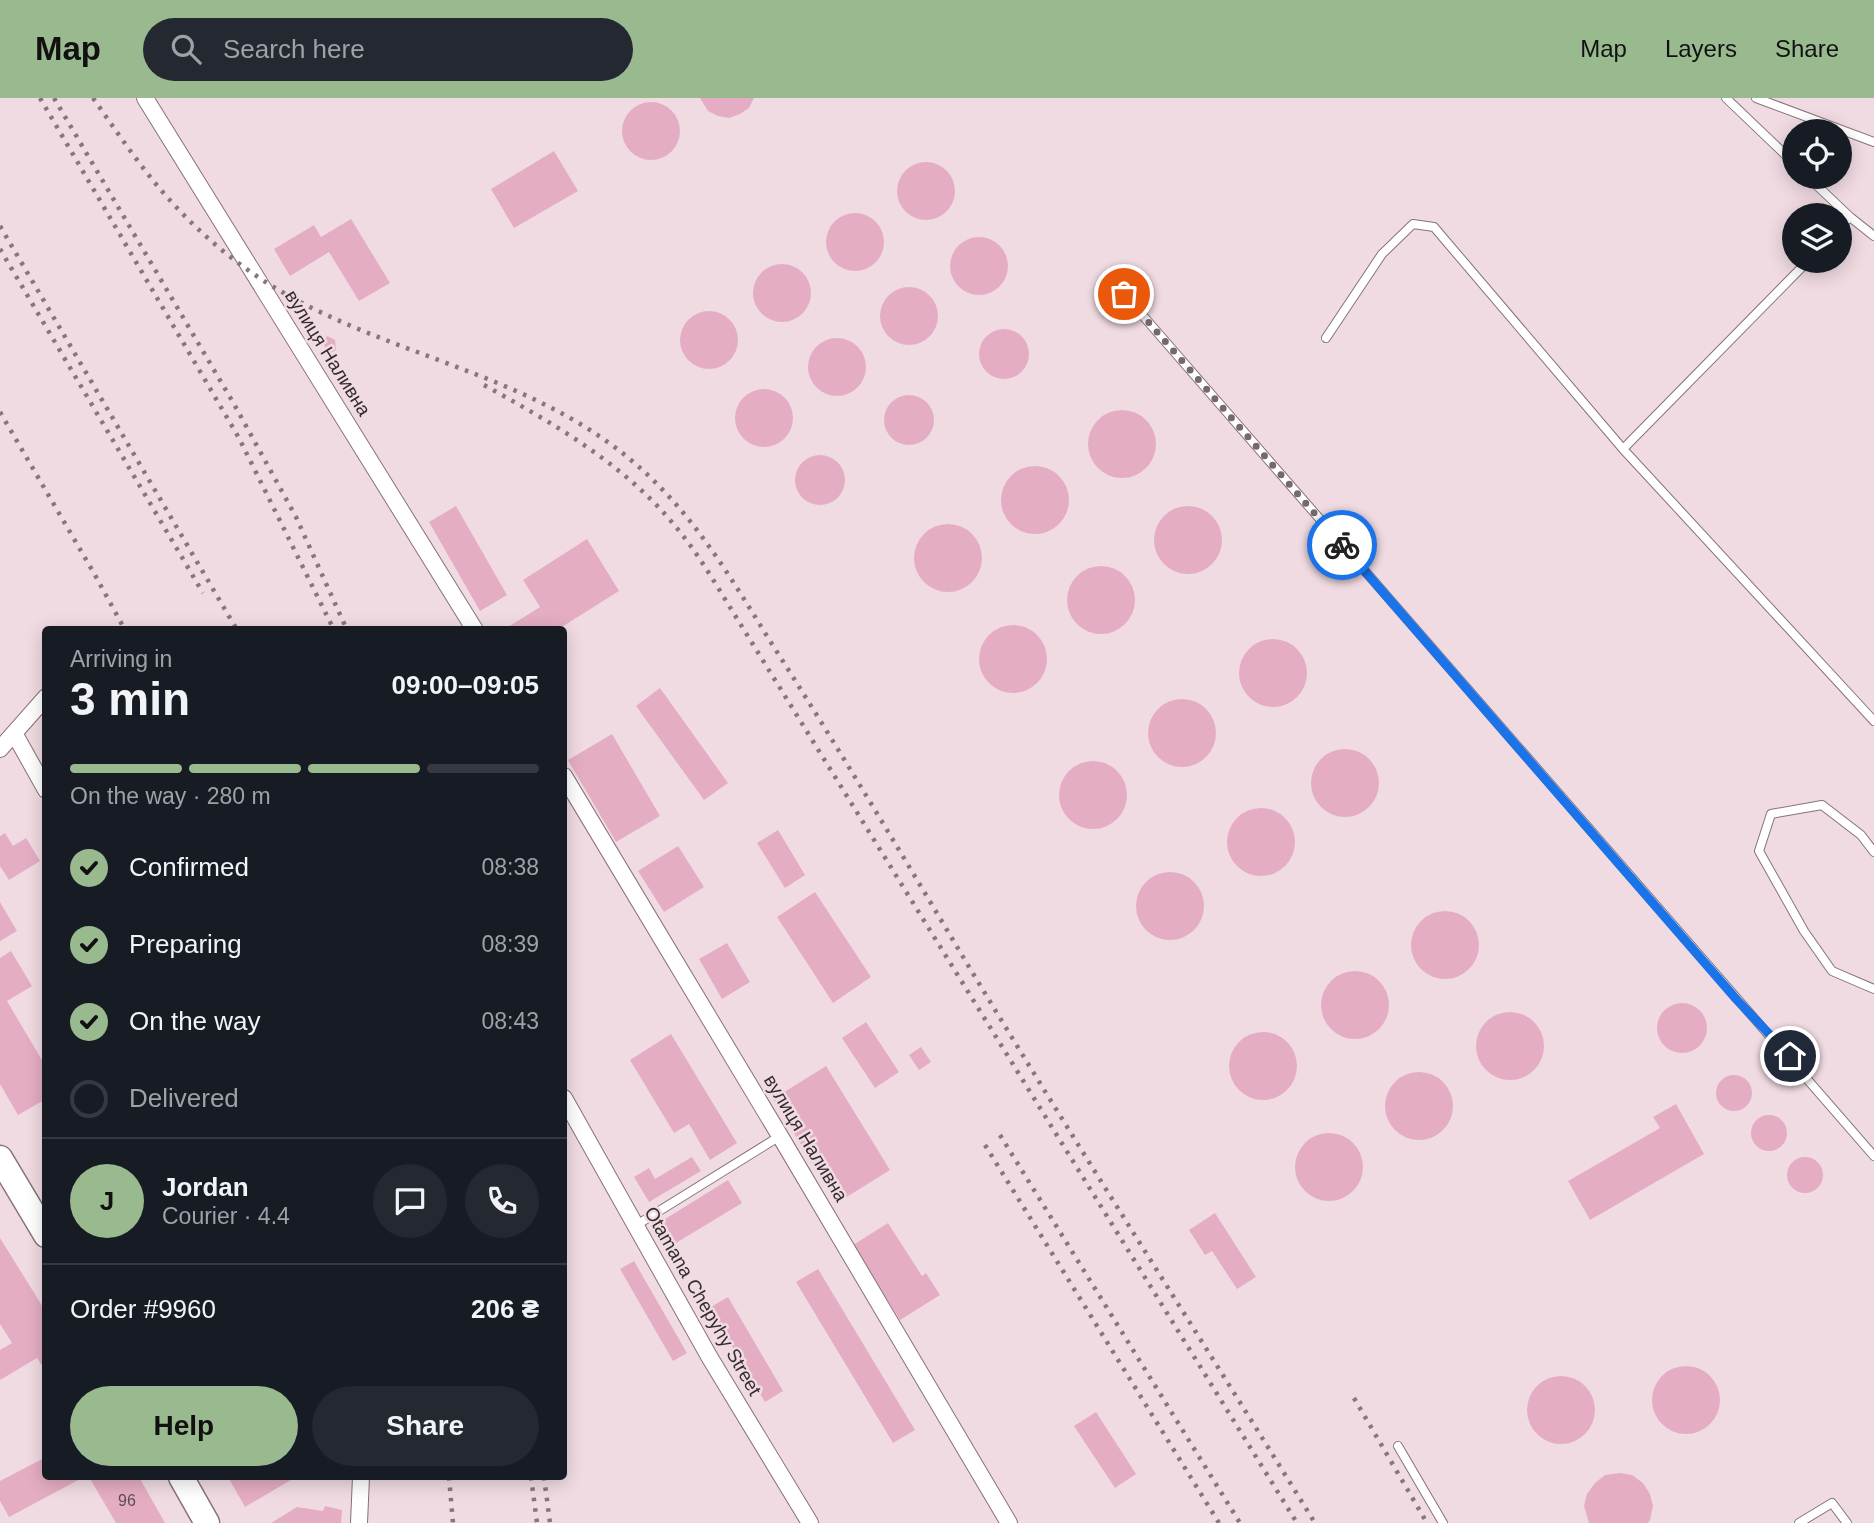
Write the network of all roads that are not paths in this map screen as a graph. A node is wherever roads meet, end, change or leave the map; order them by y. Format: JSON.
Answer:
{"nodes":[{"id":1,"x":145,"y":98,"type":"edge"},
{"id":2,"x":1726,"y":98,"type":"edge"},
{"id":3,"x":1756,"y":98,"type":"edge"},
{"id":4,"x":1874,"y":142,"type":"edge"},
{"id":5,"x":1782,"y":152,"type":"edge"},
{"id":6,"x":1821,"y":189,"type":"edge"},
{"id":7,"x":1835,"y":203,"type":"edge"},
{"id":8,"x":1852,"y":219,"type":"edge"},
{"id":9,"x":1874,"y":236,"type":"edge"},
{"id":10,"x":1796,"y":273,"type":"edge"},
{"id":11,"x":1124,"y":294,"type":"dead end"},
{"id":12,"x":1326,"y":338,"type":"dead end"},
{"id":13,"x":1623,"y":449,"type":"junction"},
{"id":14,"x":473,"y":626,"type":"edge"},
{"id":15,"x":42,"y":702,"type":"edge"},
{"id":16,"x":1872,"y":715,"type":"edge"},
{"id":17,"x":14,"y":733,"type":"junction"},
{"id":18,"x":0,"y":749,"type":"edge"},
{"id":19,"x":567,"y":781,"type":"edge"},
{"id":20,"x":42,"y":783,"type":"edge"},
{"id":21,"x":1874,"y":852,"type":"edge"},
{"id":22,"x":1874,"y":989,"type":"edge"},
{"id":23,"x":567,"y":1103,"type":"edge"},
{"id":24,"x":780,"y":1136,"type":"junction"},
{"id":25,"x":1874,"y":1156,"type":"edge"},
{"id":26,"x":0,"y":1157,"type":"edge"},
{"id":27,"x":635,"y":1226,"type":"junction"},
{"id":28,"x":42,"y":1227,"type":"edge"},
{"id":29,"x":1398,"y":1447,"type":"dead end"},
{"id":30,"x":183,"y":1480,"type":"edge"},
{"id":31,"x":362,"y":1480,"type":"edge"},
{"id":32,"x":207,"y":1523,"type":"edge"},
{"id":33,"x":359,"y":1523,"type":"edge"},
{"id":34,"x":810,"y":1523,"type":"edge"},
{"id":35,"x":1009,"y":1523,"type":"edge"},
{"id":36,"x":1443,"y":1523,"type":"edge"},
{"id":37,"x":1799,"y":1523,"type":"edge"},
{"id":38,"x":1847,"y":1523,"type":"edge"}],
"edges":[{"from":1,"to":14,"type":"street","name":"вулиця Наливна"},
{"from":2,"to":5,"type":"lane"},
{"from":3,"to":4,"type":"lane"},
{"from":6,"to":7,"type":"lane"},
{"from":8,"to":9,"type":"lane"},
{"from":10,"to":13,"type":"lane"},
{"from":11,"to":25,"type":"lane"},
{"from":12,"to":13,"type":"lane"},
{"from":13,"to":16,"type":"lane"},
{"from":15,"to":17,"type":"street"},
{"from":17,"to":18,"type":"street"},
{"from":17,"to":20,"type":"street"},
{"from":19,"to":24,"type":"street","name":"вулиця Наливна"},
{"from":21,"to":22,"type":"lane"},
{"from":23,"to":27,"type":"street","name":"Otamana Chepyhy Street"},
{"from":24,"to":27,"type":"lane"},
{"from":24,"to":35,"type":"street","name":"вулиця Наливна"},
{"from":26,"to":28,"type":"main road"},
{"from":27,"to":34,"type":"street","name":"Otamana Chepyhy Street"},
{"from":29,"to":36,"type":"lane"},
{"from":30,"to":32,"type":"main road"},
{"from":31,"to":33,"type":"street"},
{"from":37,"to":38,"type":"lane"}]}
